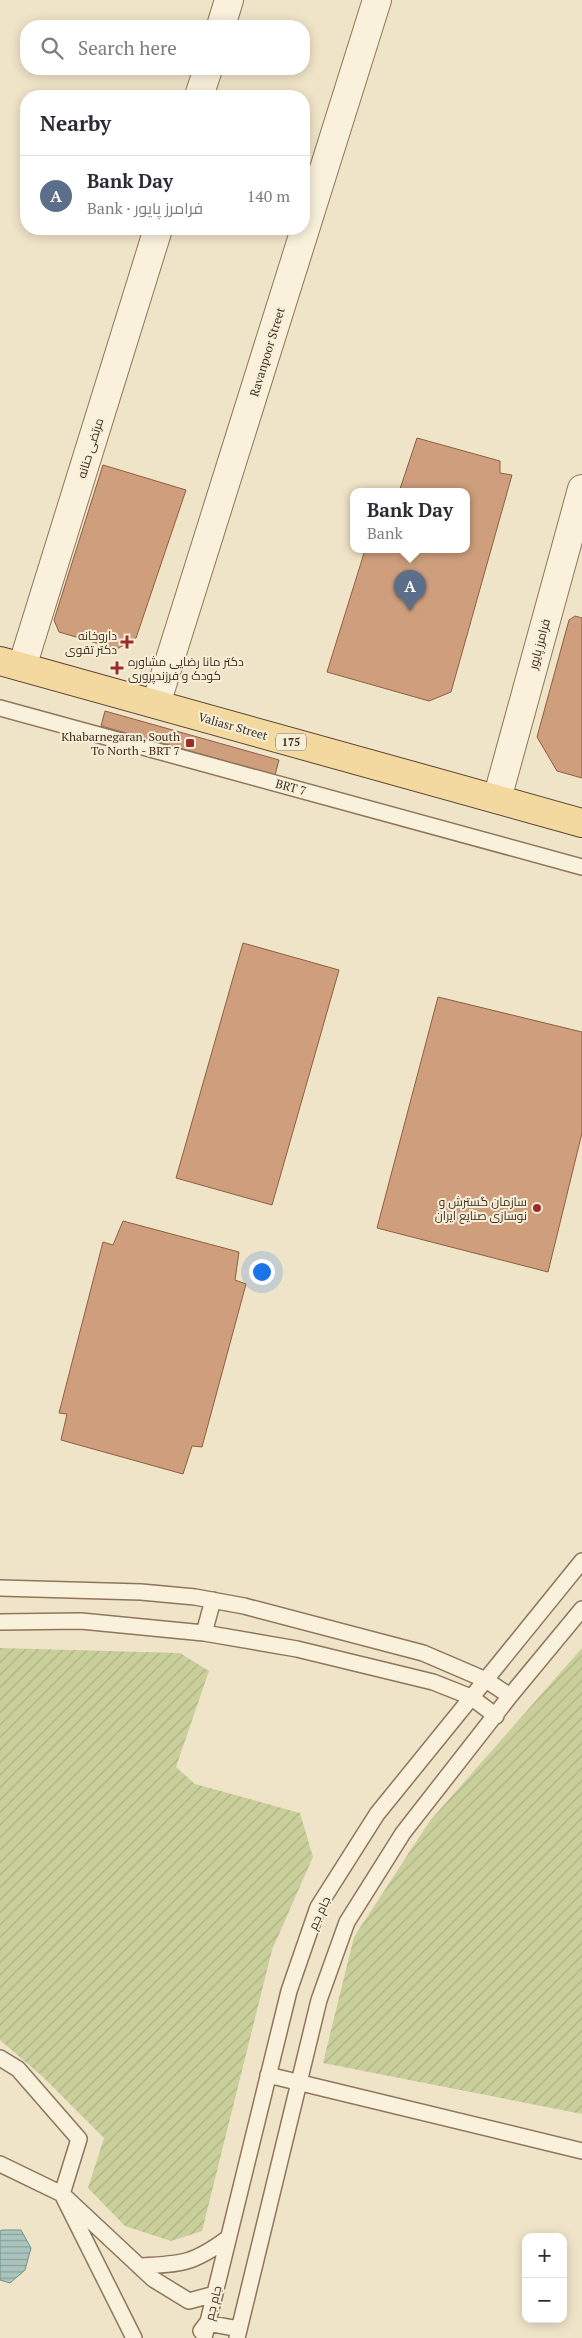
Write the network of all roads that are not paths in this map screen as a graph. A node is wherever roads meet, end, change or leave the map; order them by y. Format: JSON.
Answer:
{"nodes":[{"id":1,"x":229,"y":0,"type":"edge"},
{"id":2,"x":377,"y":0,"type":"edge"},
{"id":3,"x":223,"y":20,"type":"edge"},
{"id":4,"x":206,"y":75,"type":"edge"},
{"id":5,"x":201,"y":90,"type":"edge"},
{"id":6,"x":310,"y":213,"type":"edge"},
{"id":7,"x":156,"y":235,"type":"edge"},
{"id":8,"x":303,"y":235,"type":"edge"},
{"id":9,"x":582,"y":489,"type":"edge"},
{"id":10,"x":11,"y":664,"type":"edge"},
{"id":11,"x":156,"y":704,"type":"junction"},
{"id":12,"x":0,"y":708,"type":"edge"},
{"id":13,"x":497,"y":799,"type":"junction"},
{"id":14,"x":582,"y":822,"type":"edge"},
{"id":15,"x":582,"y":867,"type":"edge"},
{"id":16,"x":582,"y":1560,"type":"edge"},
{"id":17,"x":0,"y":1588,"type":"edge"},
{"id":18,"x":213,"y":1600,"type":"junction"},
{"id":19,"x":582,"y":1609,"type":"edge"},
{"id":20,"x":0,"y":1622,"type":"edge"},
{"id":21,"x":204,"y":1633,"type":"junction"},
{"id":22,"x":486,"y":1680,"type":"junction"},
{"id":23,"x":510,"y":1696,"type":"junction"},
{"id":24,"x":472,"y":1697,"type":"junction"},
{"id":25,"x":496,"y":1716,"type":"junction"},
{"id":26,"x":0,"y":2058,"type":"edge"},
{"id":27,"x":268,"y":2075,"type":"junction"},
{"id":28,"x":298,"y":2083,"type":"junction"},
{"id":29,"x":582,"y":2151,"type":"edge"},
{"id":30,"x":0,"y":2164,"type":"edge"},
{"id":31,"x":62,"y":2194,"type":"junction"},
{"id":32,"x":228,"y":2238,"type":"junction"},
{"id":33,"x":139,"y":2266,"type":"junction"},
{"id":34,"x":215,"y":2294,"type":"junction"},
{"id":35,"x":208,"y":2323,"type":"junction"},
{"id":36,"x":238,"y":2333,"type":"edge"},
{"id":37,"x":134,"y":2338,"type":"edge"},
{"id":38,"x":196,"y":2338,"type":"edge"},
{"id":39,"x":204,"y":2338,"type":"edge"}],
"edges":[{"from":1,"to":3,"type":"street"},
{"from":2,"to":6,"type":"street","name":"Ravanpoor Street"},
{"from":4,"to":5,"type":"street"},
{"from":7,"to":10,"type":"street","name":"مرتضی حنانه"},
{"from":8,"to":11,"type":"street","name":"Ravanpoor Street"},
{"from":9,"to":13,"type":"street","name":"فرامرز پایور"},
{"from":10,"to":11,"type":"main road","name":"Valiasr Street","number":"175"},
{"from":11,"to":13,"type":"main road","name":"Valiasr Street","number":"175"},
{"from":12,"to":15,"type":"lane","name":"BRT 7"},
{"from":13,"to":14,"type":"main road","name":"Valiasr Street","number":"175"},
{"from":16,"to":22,"type":"lane","name":"جام جم"},
{"from":17,"to":18,"type":"lane"},
{"from":18,"to":21,"type":"lane"},
{"from":18,"to":22,"type":"lane"},
{"from":19,"to":23,"type":"lane"},
{"from":20,"to":21,"type":"lane"},
{"from":21,"to":24,"type":"lane"},
{"from":22,"to":23,"type":"lane"},
{"from":22,"to":24,"type":"lane","name":"جام جم"},
{"from":23,"to":25,"type":"lane"},
{"from":24,"to":25,"type":"lane"},
{"from":24,"to":27,"type":"lane","name":"جام جم"},
{"from":25,"to":28,"type":"lane"},
{"from":26,"to":31,"type":"lane"},
{"from":27,"to":28,"type":"lane"},
{"from":27,"to":32,"type":"lane","name":"جام جم"},
{"from":28,"to":29,"type":"lane"},
{"from":28,"to":36,"type":"lane"},
{"from":30,"to":31,"type":"lane"},
{"from":31,"to":33,"type":"lane"},
{"from":31,"to":37,"type":"lane"},
{"from":32,"to":33,"type":"lane"},
{"from":32,"to":34,"type":"lane","name":"جام جم"},
{"from":33,"to":34,"type":"lane"},
{"from":34,"to":35,"type":"lane","name":"جام جم"},
{"from":35,"to":36,"type":"lane"},
{"from":35,"to":38,"type":"lane"},
{"from":35,"to":39,"type":"lane","name":"جام جم"}]}
